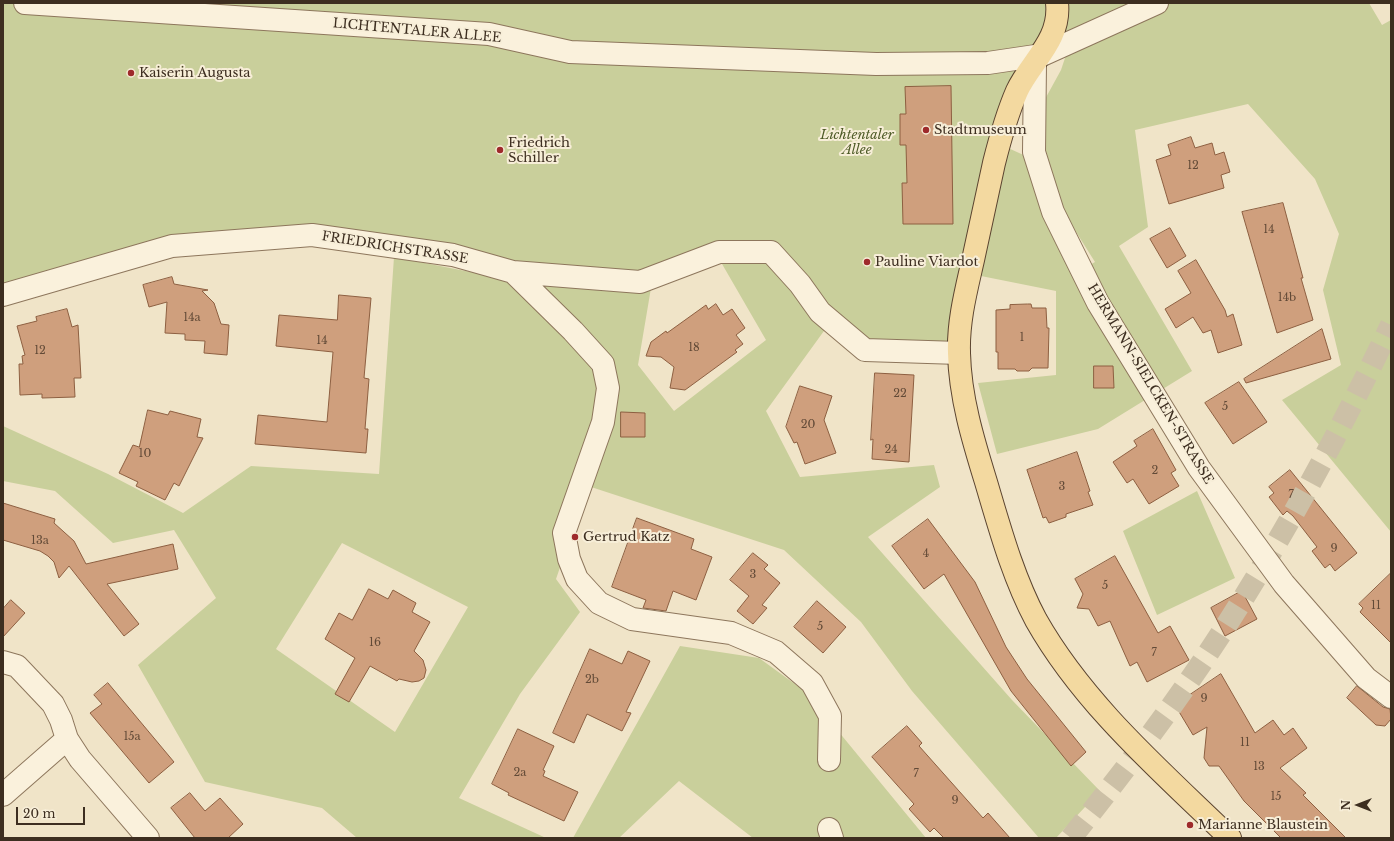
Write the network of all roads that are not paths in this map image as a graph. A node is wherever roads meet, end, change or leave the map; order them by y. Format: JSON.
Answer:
{"nodes":[{"id":1,"x":25,"y":3,"type":"edge"},
{"id":2,"x":1057,"y":3,"type":"edge"},
{"id":3,"x":1157,"y":3,"type":"edge"},
{"id":4,"x":1038,"y":60,"type":"junction"},
{"id":5,"x":513,"y":272,"type":"junction"},
{"id":6,"x":3,"y":295,"type":"edge"},
{"id":7,"x":959,"y":353,"type":"junction"},
{"id":8,"x":3,"y":662,"type":"edge"},
{"id":9,"x":1391,"y":697,"type":"edge"},
{"id":10,"x":67,"y":739,"type":"junction"},
{"id":11,"x":829,"y":760,"type":"dead end"},
{"id":12,"x":3,"y":795,"type":"edge"},
{"id":13,"x":148,"y":838,"type":"edge"},
{"id":14,"x":1230,"y":838,"type":"edge"}],
"edges":[{"from":1,"to":4,"type":"street","name":"LICHTENTALER ALLEE"},
{"from":2,"to":4,"type":"main road"},
{"from":3,"to":4,"type":"street","name":"LICHTENTALER ALLEE"},
{"from":4,"to":7,"type":"main road"},
{"from":4,"to":9,"type":"street","name":"HERMANN-SIELCKEN-STRASSE"},
{"from":5,"to":6,"type":"street","name":"FRIEDRICHSTRASSE"},
{"from":5,"to":7,"type":"street","name":"FRIEDRICHSTRASSE"},
{"from":5,"to":11,"type":"street"},
{"from":7,"to":14,"type":"main road"},
{"from":8,"to":10,"type":"street"},
{"from":10,"to":12,"type":"street"},
{"from":10,"to":13,"type":"street"}]}
